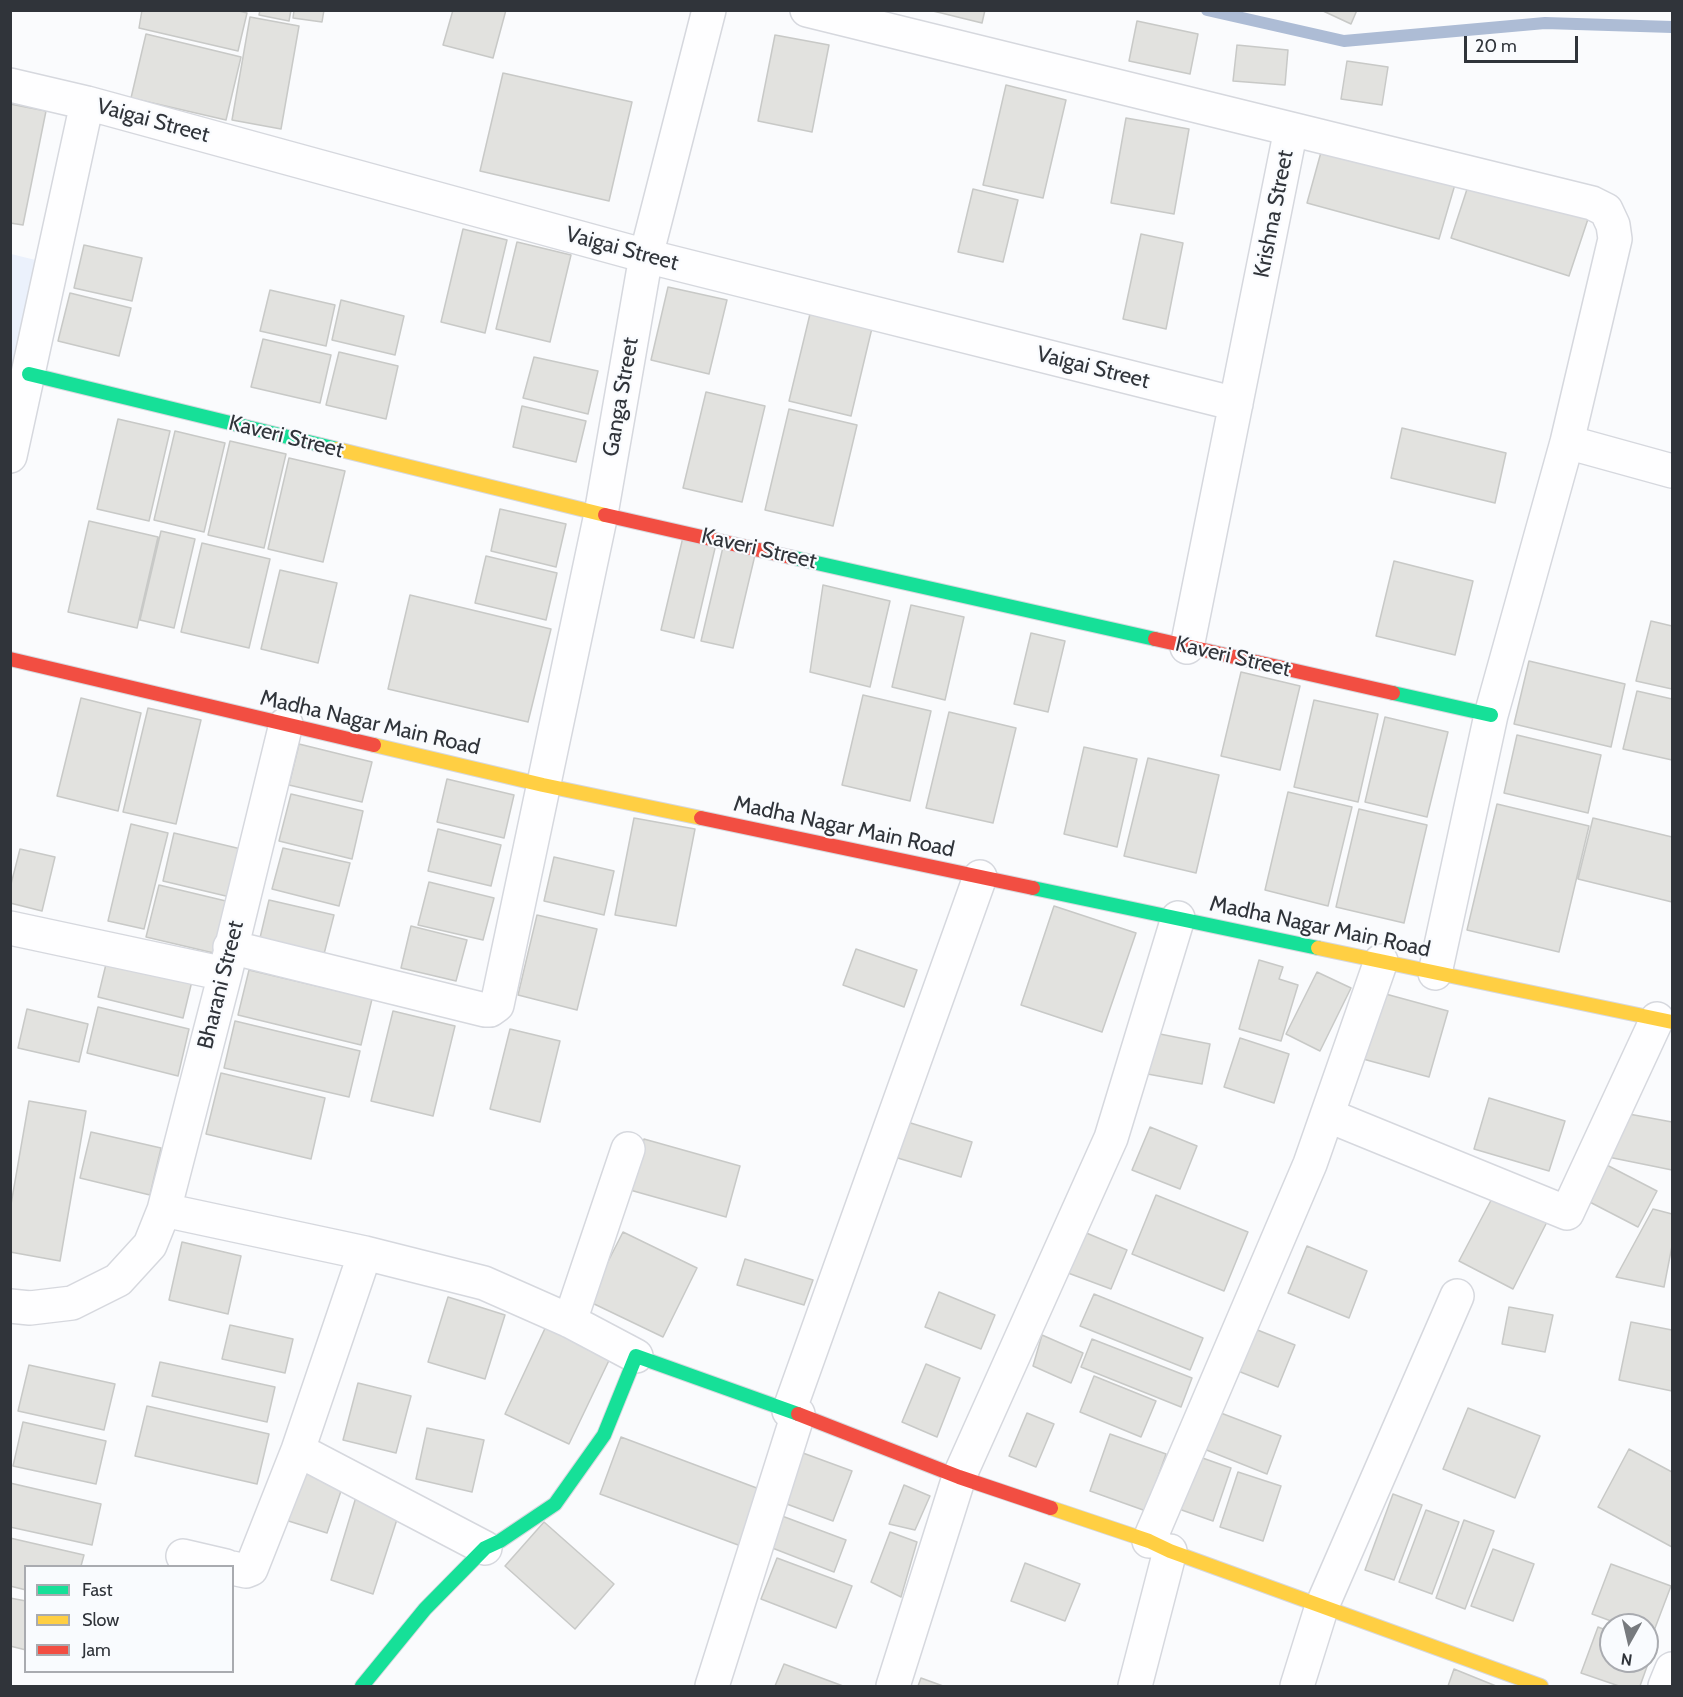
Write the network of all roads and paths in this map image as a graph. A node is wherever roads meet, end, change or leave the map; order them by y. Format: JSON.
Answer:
{"nodes":[{"id":1,"x":709,"y":10,"type":"edge"},
{"id":2,"x":807,"y":10,"type":"edge"},
{"id":3,"x":10,"y":85,"type":"edge"},
{"id":4,"x":87,"y":103,"type":"junction"},
{"id":5,"x":1291,"y":129,"type":"junction"},
{"id":6,"x":646,"y":256,"type":"junction"},
{"id":7,"x":29,"y":374,"type":"junction"},
{"id":8,"x":1236,"y":404,"type":"junction"},
{"id":9,"x":1568,"y":442,"type":"junction"},
{"id":10,"x":10,"y":456,"type":"edge"},
{"id":11,"x":1672,"y":471,"type":"edge"},
{"id":12,"x":601,"y":513,"type":"junction"},
{"id":13,"x":1186,"y":647,"type":"junction"},
{"id":14,"x":10,"y":659,"type":"edge"},
{"id":15,"x":1491,"y":715,"type":"junction"},
{"id":16,"x":286,"y":724,"type":"junction"},
{"id":17,"x":543,"y":785,"type":"junction"},
{"id":18,"x":980,"y":877,"type":"junction"},
{"id":19,"x":1178,"y":918,"type":"junction"},
{"id":20,"x":10,"y":928,"type":"edge"},
{"id":21,"x":228,"y":960,"type":"junction"},
{"id":22,"x":1381,"y":961,"type":"junction"},
{"id":23,"x":1436,"y":973,"type":"junction"},
{"id":24,"x":1665,"y":1021,"type":"edge"},
{"id":25,"x":1327,"y":1114,"type":"junction"},
{"id":26,"x":628,"y":1149,"type":"dead end"},
{"id":27,"x":164,"y":1210,"type":"junction"},
{"id":28,"x":365,"y":1253,"type":"junction"},
{"id":29,"x":1457,"y":1296,"type":"dead end"},
{"id":30,"x":10,"y":1306,"type":"edge"},
{"id":31,"x":570,"y":1321,"type":"junction"},
{"id":32,"x":636,"y":1356,"type":"junction"},
{"id":33,"x":793,"y":1413,"type":"junction"},
{"id":34,"x":298,"y":1450,"type":"junction"},
{"id":35,"x":960,"y":1477,"type":"junction"},
{"id":36,"x":1159,"y":1546,"type":"junction"},
{"id":37,"x":485,"y":1548,"type":"junction"},
{"id":38,"x":183,"y":1556,"type":"dead end"},
{"id":39,"x":222,"y":1565,"type":"edge"},
{"id":40,"x":234,"y":1569,"type":"edge"},
{"id":41,"x":1322,"y":1606,"type":"junction"},
{"id":42,"x":1672,"y":1669,"type":"edge"},
{"id":43,"x":1528,"y":1684,"type":"edge"},
{"id":44,"x":362,"y":1686,"type":"edge"},
{"id":45,"x":712,"y":1686,"type":"edge"},
{"id":46,"x":893,"y":1686,"type":"edge"},
{"id":47,"x":1135,"y":1686,"type":"edge"},
{"id":48,"x":1297,"y":1686,"type":"edge"},
{"id":49,"x":1665,"y":1686,"type":"edge"}],
"edges":[{"from":1,"to":6,"type":"street","name":"Ganga Street"},
{"from":2,"to":5,"type":"street","name":"Krishna Street"},
{"from":3,"to":4,"type":"street","name":"Vaigai Street"},
{"from":4,"to":6,"type":"street","name":"Vaigai Street"},
{"from":4,"to":7,"type":"street"},
{"from":5,"to":8,"type":"street","name":"Krishna Street"},
{"from":5,"to":9,"type":"street"},
{"from":6,"to":8,"type":"street","name":"Vaigai Street"},
{"from":6,"to":12,"type":"street","name":"Ganga Street"},
{"from":7,"to":10,"type":"street"},
{"from":7,"to":12,"type":"street","name":"Kaveri Street"},
{"from":8,"to":13,"type":"street","name":"Krishna Street"},
{"from":9,"to":11,"type":"street"},
{"from":9,"to":15,"type":"street"},
{"from":12,"to":13,"type":"street","name":"Kaveri Street"},
{"from":12,"to":17,"type":"street","name":"Ganga Street"},
{"from":13,"to":15,"type":"street","name":"Kaveri Street"},
{"from":14,"to":16,"type":"street","name":"Madha Nagar Main Road"},
{"from":15,"to":23,"type":"street"},
{"from":16,"to":17,"type":"street","name":"Madha Nagar Main Road"},
{"from":16,"to":21,"type":"street","name":"Bharani Street"},
{"from":17,"to":18,"type":"street","name":"Madha Nagar Main Road"},
{"from":17,"to":21,"type":"street","name":"Ganga Street"},
{"from":18,"to":19,"type":"street","name":"Madha Nagar Main Road"},
{"from":18,"to":33,"type":"street"},
{"from":19,"to":22,"type":"street","name":"Madha Nagar Main Road"},
{"from":19,"to":35,"type":"street"},
{"from":20,"to":21,"type":"street"},
{"from":21,"to":27,"type":"street","name":"Bharani Street"},
{"from":22,"to":23,"type":"street","name":"Madha Nagar Main Road"},
{"from":22,"to":25,"type":"street"},
{"from":23,"to":24,"type":"street","name":"Madha Nagar Main Road"},
{"from":24,"to":25,"type":"street"},
{"from":25,"to":36,"type":"street"},
{"from":26,"to":31,"type":"street"},
{"from":27,"to":28,"type":"street"},
{"from":27,"to":30,"type":"street","name":"Bharani Street"},
{"from":28,"to":31,"type":"street"},
{"from":28,"to":34,"type":"street"},
{"from":29,"to":41,"type":"street"},
{"from":31,"to":32,"type":"street"},
{"from":32,"to":33,"type":"street"},
{"from":32,"to":37,"type":"street"},
{"from":33,"to":35,"type":"street"},
{"from":33,"to":45,"type":"street"},
{"from":34,"to":37,"type":"street"},
{"from":34,"to":40,"type":"street"},
{"from":35,"to":36,"type":"street"},
{"from":35,"to":46,"type":"street"},
{"from":36,"to":41,"type":"street"},
{"from":36,"to":47,"type":"street"},
{"from":37,"to":44,"type":"street"},
{"from":38,"to":39,"type":"street"},
{"from":41,"to":43,"type":"street"},
{"from":41,"to":48,"type":"street"},
{"from":42,"to":49,"type":"street"}]}
